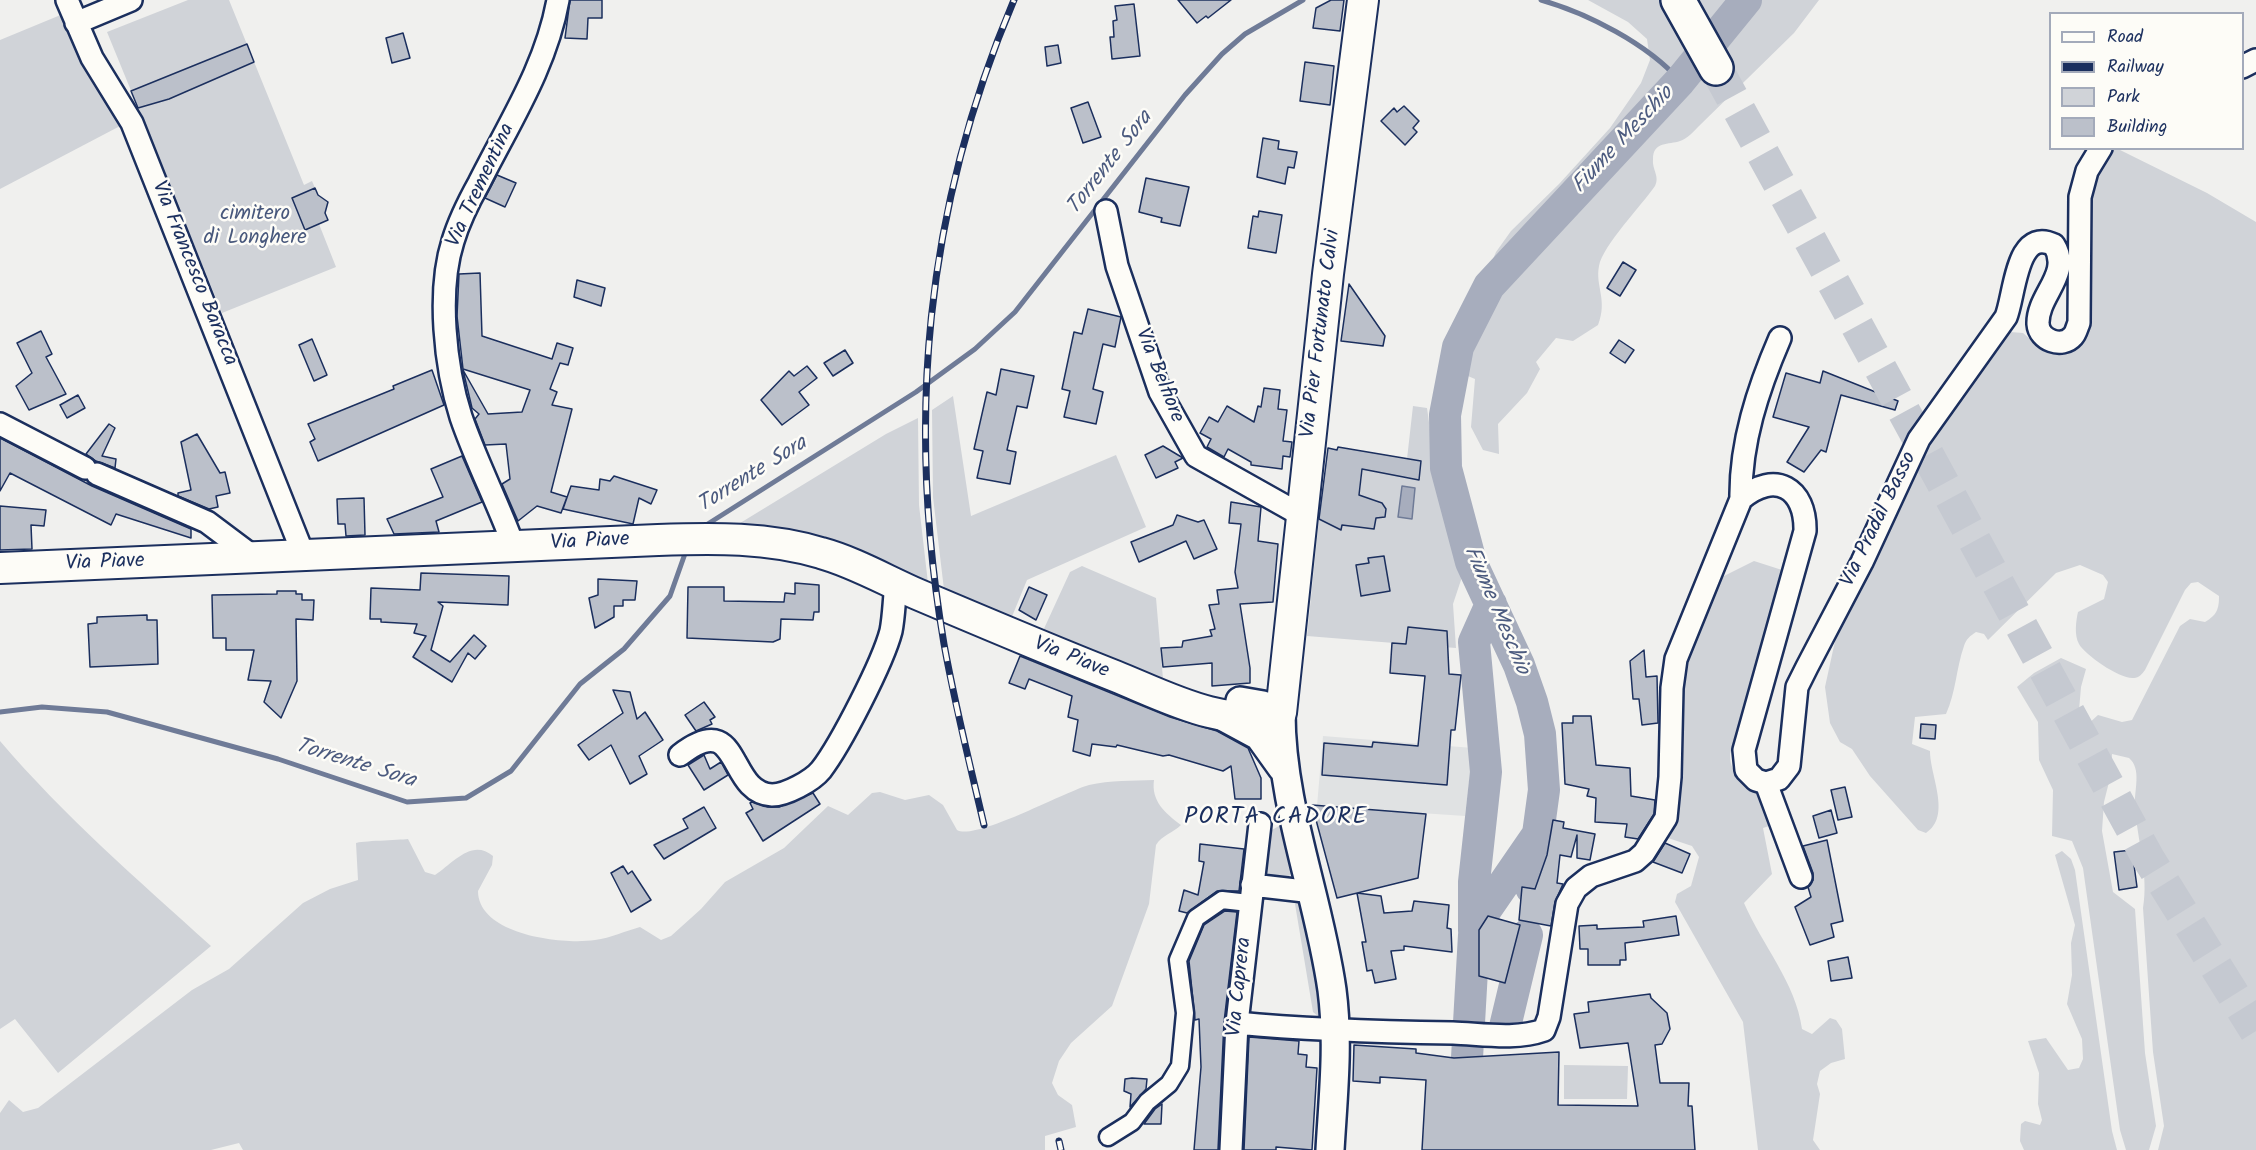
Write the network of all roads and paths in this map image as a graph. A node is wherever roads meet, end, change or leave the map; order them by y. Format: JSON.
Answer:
{"nodes":[{"id":1,"x":67,"y":0,"type":"edge"},
{"id":2,"x":131,"y":0,"type":"edge"},
{"id":3,"x":558,"y":0,"type":"edge"},
{"id":4,"x":1363,"y":0,"type":"edge"},
{"id":5,"x":1678,"y":0,"type":"edge"},
{"id":6,"x":76,"y":22,"type":"junction"},
{"id":7,"x":1712,"y":61,"type":"tunnel mouth"},
{"id":8,"x":2100,"y":150,"type":"edge"},
{"id":9,"x":1106,"y":211,"type":"dead end"},
{"id":10,"x":1780,"y":338,"type":"dead end"},
{"id":11,"x":0,"y":424,"type":"edge"},
{"id":12,"x":1741,"y":499,"type":"junction"},
{"id":13,"x":1301,"y":515,"type":"junction"},
{"id":14,"x":514,"y":547,"type":"junction"},
{"id":15,"x":304,"y":556,"type":"junction"},
{"id":16,"x":255,"y":558,"type":"junction"},
{"id":17,"x":0,"y":568,"type":"edge"},
{"id":18,"x":896,"y":585,"type":"junction"},
{"id":19,"x":1283,"y":669,"type":"junction"},
{"id":20,"x":1229,"y":707,"type":"junction"},
{"id":21,"x":1281,"y":712,"type":"junction"},
{"id":22,"x":680,"y":755,"type":"dead end"},
{"id":23,"x":1285,"y":774,"type":"junction"},
{"id":24,"x":1766,"y":783,"type":"junction"},
{"id":25,"x":1260,"y":824,"type":"dead end"},
{"id":26,"x":1801,"y":877,"type":"dead end"},
{"id":27,"x":1313,"y":892,"type":"junction"},
{"id":28,"x":1250,"y":894,"type":"junction"},
{"id":29,"x":1237,"y":1023,"type":"junction"},
{"id":30,"x":1336,"y":1029,"type":"junction"},
{"id":31,"x":1108,"y":1137,"type":"dead end"},
{"id":32,"x":1231,"y":1150,"type":"edge"},
{"id":33,"x":1330,"y":1150,"type":"edge"}],
"edges":[{"from":1,"to":6,"type":"street","name":"Via Francesco Baracca"},
{"from":2,"to":6,"type":"street"},
{"from":3,"to":14,"type":"street","name":"Via Trementina"},
{"from":4,"to":13,"type":"main road","name":"Via Pier Fortunato Calvi"},
{"from":5,"to":7,"type":"main road"},
{"from":6,"to":15,"type":"street","name":"Via Francesco Baracca"},
{"from":8,"to":24,"type":"street","name":"Via Pradàl Basso"},
{"from":9,"to":13,"type":"street","name":"Via Belfiore"},
{"from":10,"to":12,"type":"street"},
{"from":11,"to":16,"type":"street"},
{"from":12,"to":24,"type":"street"},
{"from":12,"to":30,"type":"street"},
{"from":13,"to":19,"type":"main road","name":"Via Pier Fortunato Calvi"},
{"from":14,"to":15,"type":"main road","name":"Via Piave"},
{"from":14,"to":18,"type":"main road","name":"Via Piave"},
{"from":15,"to":16,"type":"main road","name":"Via Piave"},
{"from":16,"to":17,"type":"main road","name":"Via Piave"},
{"from":18,"to":20,"type":"main road","name":"Via Piave"},
{"from":18,"to":22,"type":"street"},
{"from":19,"to":20,"type":"main road"},
{"from":19,"to":21,"type":"main road","name":"Via Pier Fortunato Calvi"},
{"from":20,"to":21,"type":"main road","name":"Via Piave"},
{"from":20,"to":23,"type":"street"},
{"from":21,"to":23,"type":"street"},
{"from":23,"to":27,"type":"street"},
{"from":24,"to":26,"type":"street"},
{"from":25,"to":28,"type":"street","name":"Via Caprera"},
{"from":27,"to":28,"type":"street"},
{"from":27,"to":30,"type":"street"},
{"from":28,"to":29,"type":"street","name":"Via Caprera"},
{"from":28,"to":31,"type":"street"},
{"from":29,"to":30,"type":"street"},
{"from":29,"to":32,"type":"street","name":"Via Caprera"},
{"from":30,"to":33,"type":"street"}]}
